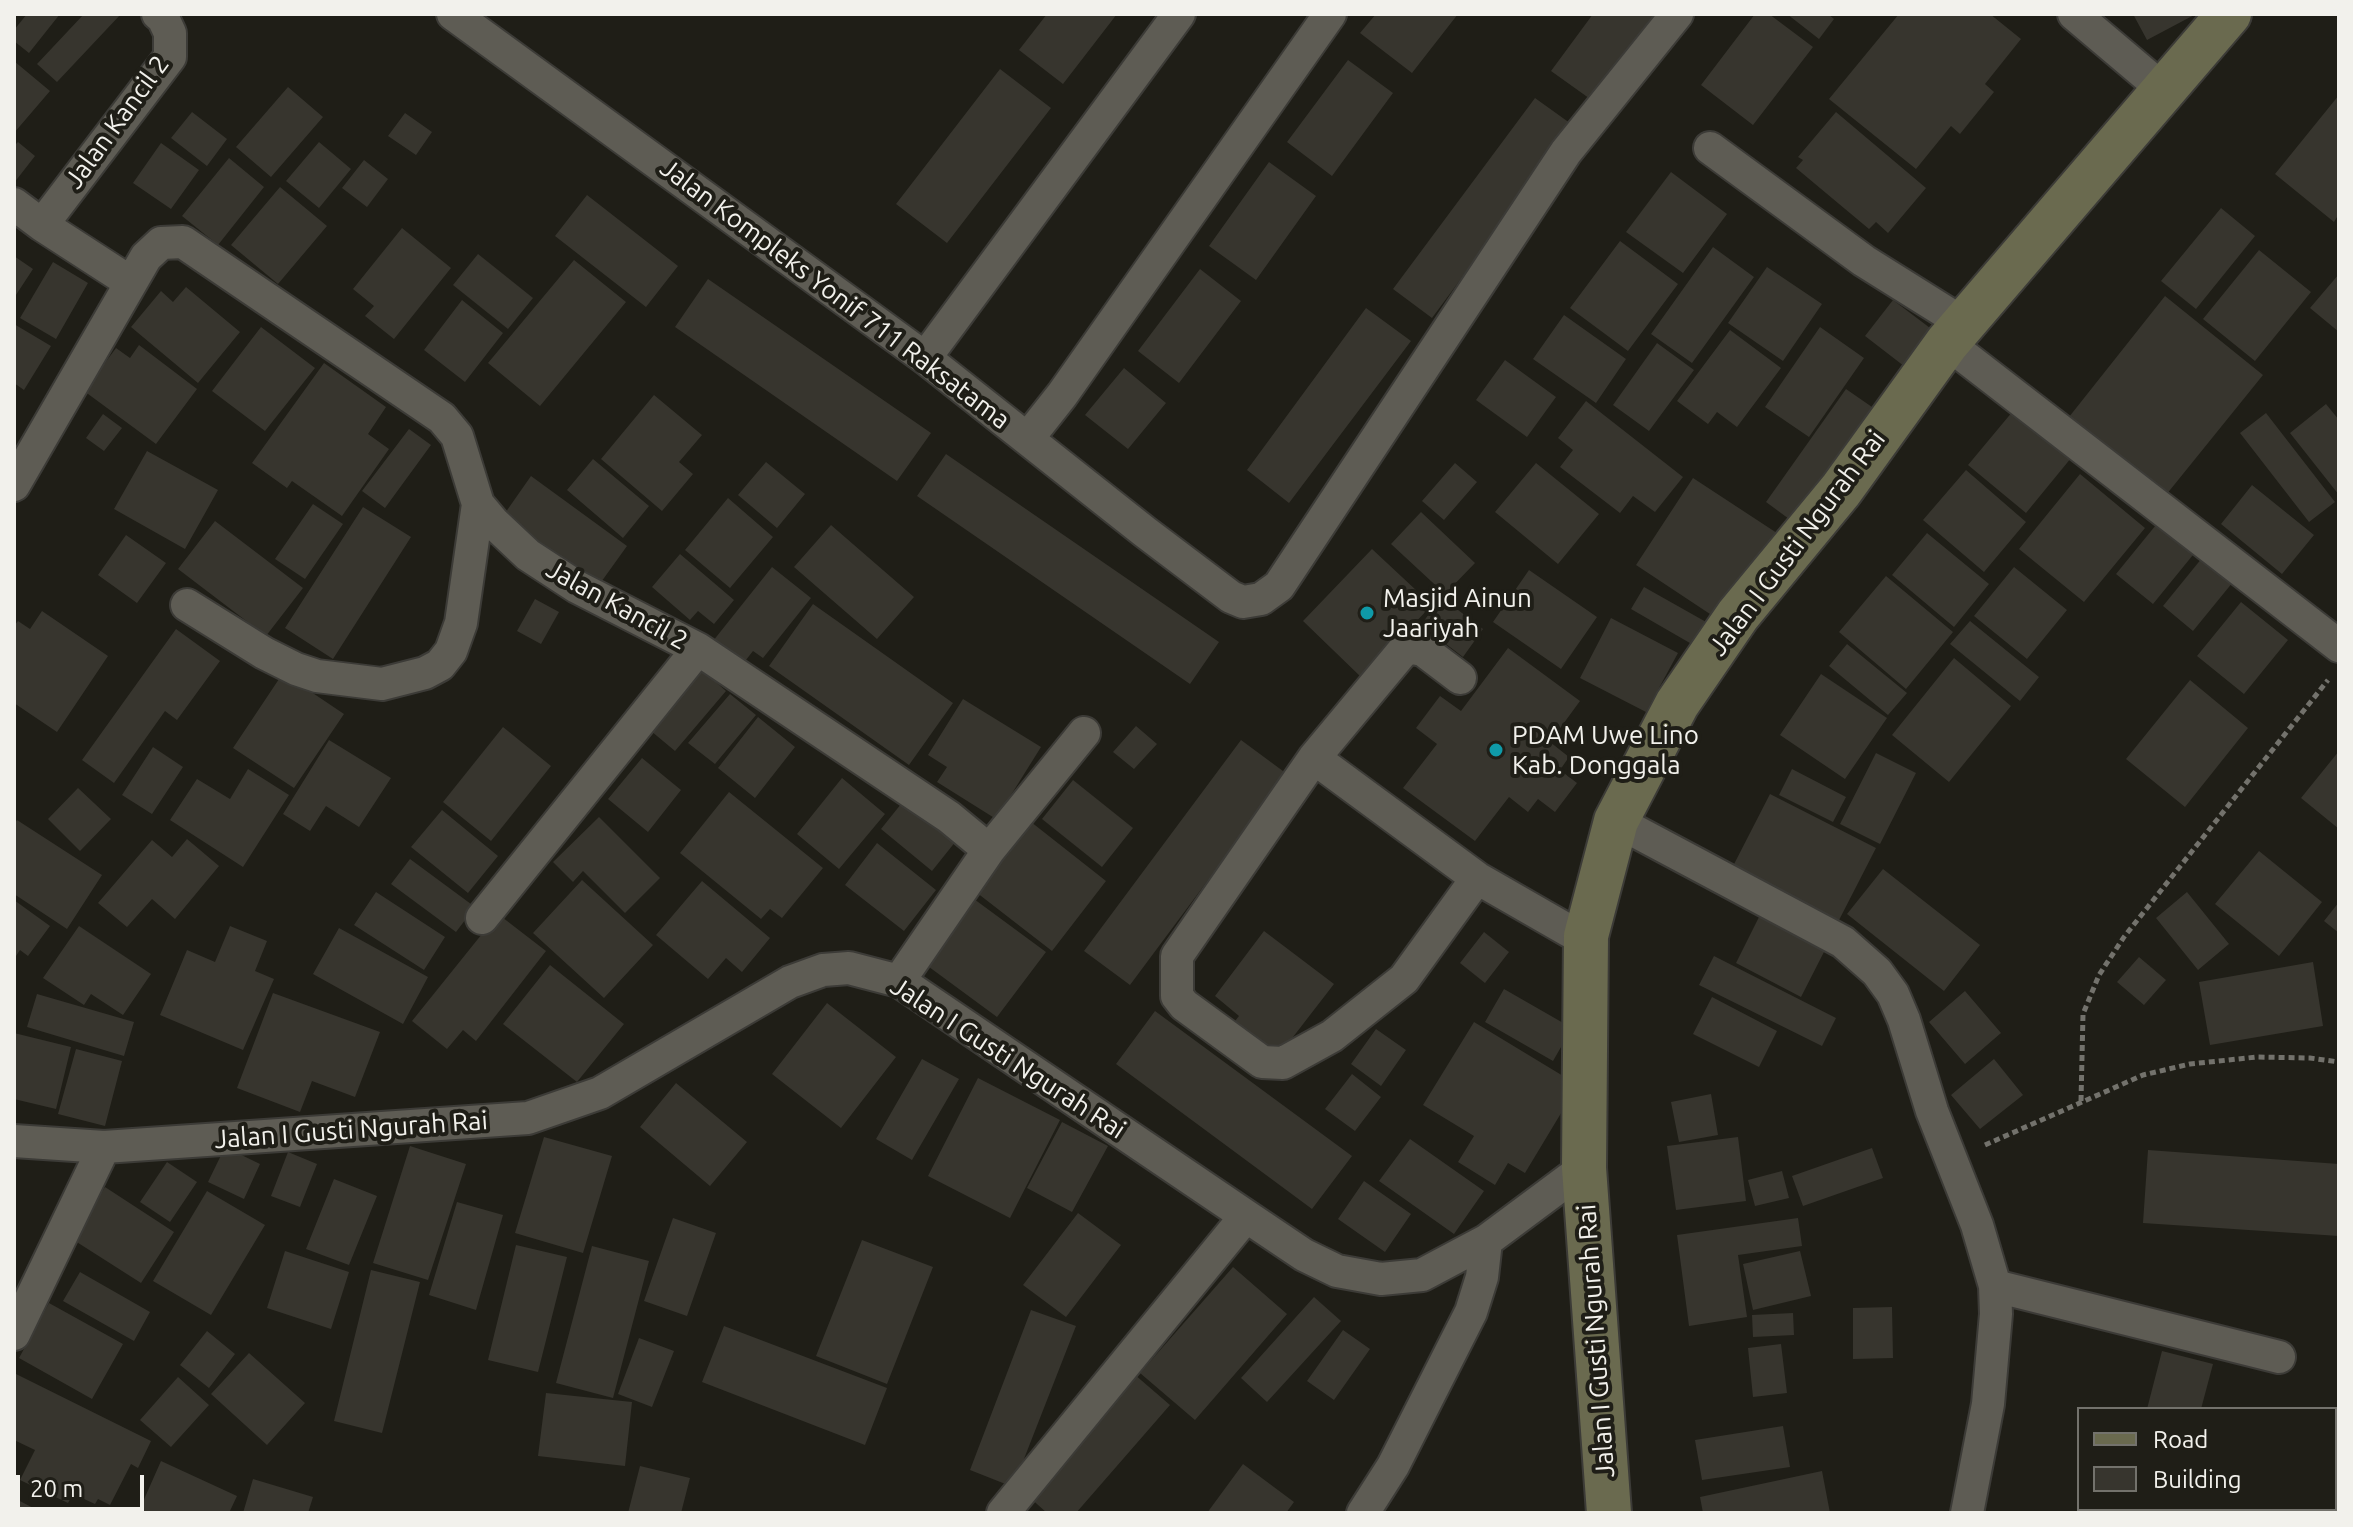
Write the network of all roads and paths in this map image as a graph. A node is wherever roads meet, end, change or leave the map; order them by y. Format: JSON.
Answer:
{"nodes":[{"id":1,"x":158,"y":14,"type":"edge"},
{"id":2,"x":453,"y":14,"type":"edge"},
{"id":3,"x":1179,"y":14,"type":"edge"},
{"id":4,"x":1330,"y":14,"type":"edge"},
{"id":5,"x":1677,"y":14,"type":"edge"},
{"id":6,"x":2074,"y":14,"type":"edge"},
{"id":7,"x":2229,"y":14,"type":"edge"},
{"id":8,"x":2165,"y":91,"type":"junction"},
{"id":9,"x":1710,"y":148,"type":"dead end"},
{"id":10,"x":14,"y":204,"type":"edge"},
{"id":11,"x":42,"y":225,"type":"junction"},
{"id":12,"x":130,"y":282,"type":"junction"},
{"id":13,"x":1955,"y":333,"type":"junction"},
{"id":14,"x":925,"y":358,"type":"junction"},
{"id":15,"x":1028,"y":438,"type":"junction"},
{"id":16,"x":14,"y":485,"type":"edge"},
{"id":17,"x":478,"y":504,"type":"junction"},
{"id":18,"x":187,"y":605,"type":"dead end"},
{"id":19,"x":2339,"y":646,"type":"edge"},
{"id":20,"x":698,"y":649,"type":"junction"},
{"id":21,"x":1460,"y":678,"type":"dead end"},
{"id":22,"x":2329,"y":678,"type":"dead end"},
{"id":23,"x":1084,"y":733,"type":"dead end"},
{"id":24,"x":1314,"y":758,"type":"junction"},
{"id":25,"x":1616,"y":821,"type":"junction"},
{"id":26,"x":989,"y":850,"type":"junction"},
{"id":27,"x":1477,"y":878,"type":"junction"},
{"id":28,"x":482,"y":918,"type":"dead end"},
{"id":29,"x":1586,"y":936,"type":"junction"},
{"id":30,"x":899,"y":981,"type":"junction"},
{"id":31,"x":2339,"y":1062,"type":"edge"},
{"id":32,"x":2081,"y":1101,"type":"junction"},
{"id":33,"x":14,"y":1141,"type":"edge"},
{"id":34,"x":104,"y":1147,"type":"junction"},
{"id":35,"x":1952,"y":1161,"type":"junction"},
{"id":36,"x":1584,"y":1168,"type":"junction"},
{"id":37,"x":1246,"y":1216,"type":"junction"},
{"id":38,"x":1486,"y":1241,"type":"junction"},
{"id":39,"x":1995,"y":1286,"type":"junction"},
{"id":40,"x":14,"y":1334,"type":"edge"},
{"id":41,"x":2279,"y":1357,"type":"dead end"},
{"id":42,"x":1003,"y":1513,"type":"edge"},
{"id":43,"x":1363,"y":1513,"type":"edge"},
{"id":44,"x":1609,"y":1513,"type":"edge"},
{"id":45,"x":1967,"y":1513,"type":"edge"}],
"edges":[{"from":1,"to":11,"type":"street","name":"Jalan Kancil 2"},
{"from":2,"to":14,"type":"street","name":"Jalan Kompleks Yonif 711 Raksatama"},
{"from":3,"to":14,"type":"street"},
{"from":4,"to":15,"type":"street","name":"Jalan Kompleks Yonif 711 Raksatama"},
{"from":5,"to":15,"type":"street"},
{"from":6,"to":8,"type":"street"},
{"from":7,"to":8,"type":"main road","name":"Jalan I Gusti Ngurah Rai"},
{"from":8,"to":13,"type":"main road","name":"Jalan I Gusti Ngurah Rai"},
{"from":9,"to":13,"type":"street"},
{"from":10,"to":11,"type":"street"},
{"from":11,"to":12,"type":"street"},
{"from":12,"to":16,"type":"street","name":"Jalan Kancil 2"},
{"from":12,"to":17,"type":"street","name":"Jalan Kancil 2"},
{"from":13,"to":19,"type":"street"},
{"from":13,"to":25,"type":"main road","name":"Jalan I Gusti Ngurah Rai"},
{"from":14,"to":15,"type":"street","name":"Jalan Kompleks Yonif 711 Raksatama"},
{"from":17,"to":18,"type":"street"},
{"from":17,"to":20,"type":"street","name":"Jalan Kancil 2"},
{"from":20,"to":26,"type":"street","name":"Jalan Kancil 2"},
{"from":20,"to":28,"type":"street"},
{"from":21,"to":24,"type":"street"},
{"from":22,"to":32,"type":"path"},
{"from":23,"to":26,"type":"street"},
{"from":24,"to":27,"type":"street"},
{"from":24,"to":27,"type":"street"},
{"from":25,"to":29,"type":"main road","name":"Jalan I Gusti Ngurah Rai"},
{"from":25,"to":35,"type":"street"},
{"from":26,"to":30,"type":"street"},
{"from":27,"to":29,"type":"street"},
{"from":29,"to":36,"type":"main road","name":"Jalan I Gusti Ngurah Rai"},
{"from":30,"to":34,"type":"street","name":"Jalan I Gusti Ngurah Rai"},
{"from":30,"to":37,"type":"street","name":"Jalan I Gusti Ngurah Rai"},
{"from":31,"to":32,"type":"path"},
{"from":32,"to":35,"type":"path"},
{"from":33,"to":34,"type":"street","name":"Jalan I Gusti Ngurah Rai"},
{"from":34,"to":40,"type":"street"},
{"from":35,"to":39,"type":"street"},
{"from":36,"to":38,"type":"street","name":"Jalan I Gusti Ngurah Rai"},
{"from":36,"to":44,"type":"main road","name":"Jalan I Gusti Ngurah Rai"},
{"from":37,"to":38,"type":"street","name":"Jalan I Gusti Ngurah Rai"},
{"from":37,"to":42,"type":"street"},
{"from":38,"to":43,"type":"street"},
{"from":39,"to":41,"type":"street"},
{"from":39,"to":45,"type":"street"}]}
